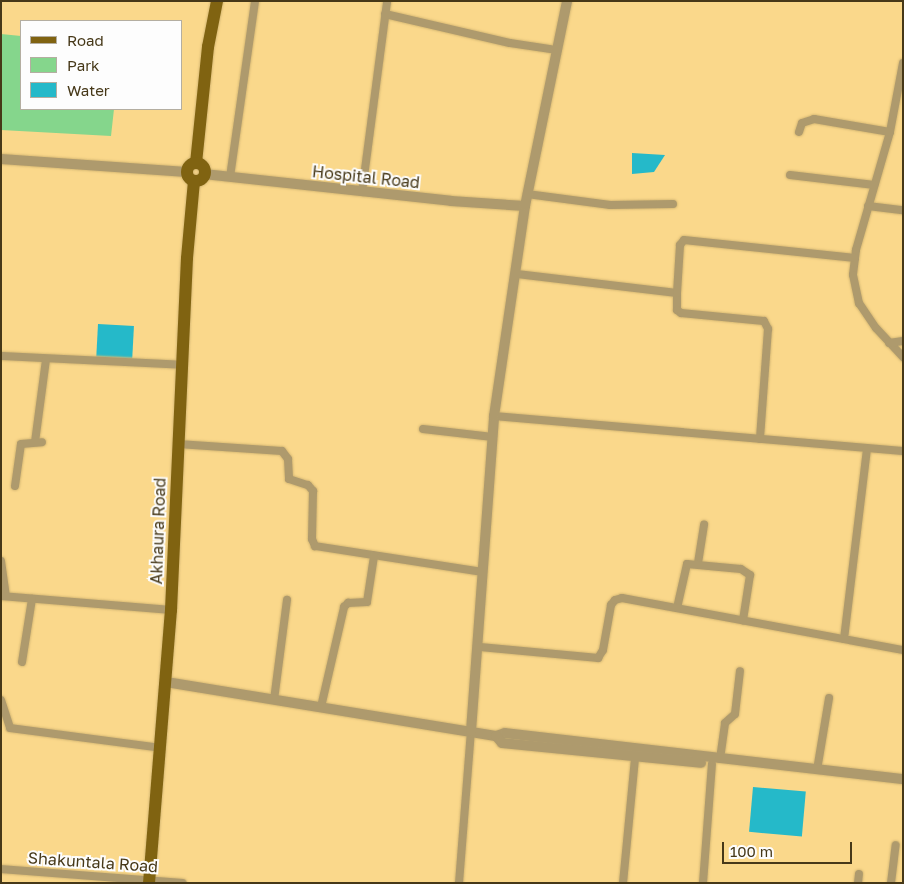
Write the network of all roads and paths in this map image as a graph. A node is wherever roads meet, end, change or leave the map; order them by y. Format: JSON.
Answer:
{"nodes":[{"id":1,"x":217,"y":1,"type":"edge"},
{"id":2,"x":255,"y":1,"type":"edge"},
{"id":3,"x":387,"y":1,"type":"edge"},
{"id":4,"x":567,"y":1,"type":"edge"},
{"id":5,"x":385,"y":14,"type":"junction"},
{"id":6,"x":557,"y":50,"type":"junction"},
{"id":7,"x":903,"y":63,"type":"edge"},
{"id":8,"x":799,"y":132,"type":"dead end"},
{"id":9,"x":890,"y":132,"type":"junction"},
{"id":10,"x":1,"y":158,"type":"edge"},
{"id":11,"x":195,"y":173,"type":"junction"},
{"id":12,"x":790,"y":175,"type":"dead end"},
{"id":13,"x":230,"y":177,"type":"junction"},
{"id":14,"x":874,"y":185,"type":"junction"},
{"id":15,"x":362,"y":192,"type":"junction"},
{"id":16,"x":527,"y":194,"type":"junction"},
{"id":17,"x":673,"y":204,"type":"dead end"},
{"id":18,"x":525,"y":206,"type":"junction"},
{"id":19,"x":868,"y":206,"type":"junction"},
{"id":20,"x":903,"y":210,"type":"edge"},
{"id":21,"x":855,"y":258,"type":"junction"},
{"id":22,"x":517,"y":274,"type":"junction"},
{"id":23,"x":677,"y":293,"type":"junction"},
{"id":24,"x":903,"y":341,"type":"edge"},
{"id":25,"x":889,"y":343,"type":"junction"},
{"id":26,"x":1,"y":356,"type":"edge"},
{"id":27,"x":903,"y":357,"type":"edge"},
{"id":28,"x":46,"y":360,"type":"junction"},
{"id":29,"x":182,"y":365,"type":"junction"},
{"id":30,"x":494,"y":416,"type":"junction"},
{"id":31,"x":423,"y":429,"type":"dead end"},
{"id":32,"x":493,"y":437,"type":"junction"},
{"id":33,"x":760,"y":440,"type":"junction"},
{"id":34,"x":178,"y":444,"type":"junction"},
{"id":35,"x":867,"y":448,"type":"junction"},
{"id":36,"x":903,"y":450,"type":"edge"},
{"id":37,"x":15,"y":486,"type":"dead end"},
{"id":38,"x":704,"y":524,"type":"dead end"},
{"id":39,"x":374,"y":556,"type":"junction"},
{"id":40,"x":1,"y":561,"type":"edge"},
{"id":41,"x":698,"y":563,"type":"junction"},
{"id":42,"x":482,"y":572,"type":"junction"},
{"id":43,"x":4,"y":596,"type":"edge"},
{"id":44,"x":32,"y":599,"type":"junction"},
{"id":45,"x":287,"y":600,"type":"dead end"},
{"id":46,"x":677,"y":608,"type":"junction"},
{"id":47,"x":171,"y":610,"type":"junction"},
{"id":48,"x":743,"y":620,"type":"junction"},
{"id":49,"x":844,"y":639,"type":"junction"},
{"id":50,"x":480,"y":647,"type":"junction"},
{"id":51,"x":903,"y":650,"type":"edge"},
{"id":52,"x":22,"y":662,"type":"dead end"},
{"id":53,"x":740,"y":671,"type":"dead end"},
{"id":54,"x":166,"y":682,"type":"junction"},
{"id":55,"x":829,"y":698,"type":"dead end"},
{"id":56,"x":1,"y":700,"type":"edge"},
{"id":57,"x":274,"y":700,"type":"junction"},
{"id":58,"x":321,"y":707,"type":"junction"},
{"id":59,"x":471,"y":732,"type":"junction"},
{"id":60,"x":496,"y":736,"type":"junction"},
{"id":61,"x":161,"y":748,"type":"junction"},
{"id":62,"x":635,"y":758,"type":"junction"},
{"id":63,"x":716,"y":762,"type":"junction"},
{"id":64,"x":817,"y":770,"type":"junction"},
{"id":65,"x":903,"y":779,"type":"edge"},
{"id":66,"x":903,"y":786,"type":"edge"},
{"id":67,"x":896,"y":845,"type":"dead end"},
{"id":68,"x":1,"y":869,"type":"edge"},
{"id":69,"x":860,"y":874,"type":"dead end"},
{"id":70,"x":149,"y":881,"type":"edge"},
{"id":71,"x":182,"y":883,"type":"edge"},
{"id":72,"x":459,"y":883,"type":"edge"},
{"id":73,"x":623,"y":883,"type":"edge"},
{"id":74,"x":703,"y":883,"type":"edge"},
{"id":75,"x":858,"y":883,"type":"edge"},
{"id":76,"x":891,"y":883,"type":"edge"}],
"edges":[{"from":1,"to":11,"type":"main road","name":"Akhaura Road"},
{"from":2,"to":13,"type":"street"},
{"from":3,"to":5,"type":"street"},
{"from":4,"to":6,"type":"street"},
{"from":5,"to":6,"type":"street"},
{"from":5,"to":15,"type":"street"},
{"from":6,"to":16,"type":"street"},
{"from":7,"to":9,"type":"street"},
{"from":8,"to":9,"type":"street"},
{"from":9,"to":14,"type":"street"},
{"from":10,"to":11,"type":"street","name":"Hospital Road"},
{"from":11,"to":13,"type":"street","name":"Hospital Road"},
{"from":11,"to":29,"type":"main road","name":"Akhaura Road"},
{"from":12,"to":14,"type":"street"},
{"from":13,"to":15,"type":"street","name":"Hospital Road"},
{"from":14,"to":19,"type":"street"},
{"from":15,"to":18,"type":"street","name":"Hospital Road"},
{"from":16,"to":17,"type":"street"},
{"from":16,"to":18,"type":"street"},
{"from":18,"to":22,"type":"street"},
{"from":19,"to":20,"type":"street"},
{"from":19,"to":21,"type":"street"},
{"from":21,"to":23,"type":"street"},
{"from":21,"to":25,"type":"street"},
{"from":22,"to":23,"type":"street"},
{"from":22,"to":30,"type":"street"},
{"from":23,"to":33,"type":"street"},
{"from":24,"to":25,"type":"street"},
{"from":25,"to":27,"type":"street"},
{"from":26,"to":28,"type":"street"},
{"from":28,"to":29,"type":"street"},
{"from":28,"to":37,"type":"street"},
{"from":29,"to":34,"type":"main road","name":"Akhaura Road"},
{"from":30,"to":32,"type":"street"},
{"from":30,"to":33,"type":"street"},
{"from":31,"to":32,"type":"street"},
{"from":32,"to":42,"type":"street"},
{"from":33,"to":35,"type":"street"},
{"from":34,"to":39,"type":"street"},
{"from":34,"to":47,"type":"main road","name":"Akhaura Road"},
{"from":35,"to":36,"type":"street"},
{"from":35,"to":49,"type":"street"},
{"from":38,"to":41,"type":"street"},
{"from":39,"to":42,"type":"street"},
{"from":39,"to":58,"type":"street"},
{"from":40,"to":43,"type":"street"},
{"from":41,"to":46,"type":"street"},
{"from":41,"to":48,"type":"street"},
{"from":42,"to":50,"type":"street"},
{"from":43,"to":44,"type":"street"},
{"from":44,"to":47,"type":"street"},
{"from":44,"to":52,"type":"street"},
{"from":45,"to":57,"type":"street"},
{"from":46,"to":48,"type":"street"},
{"from":46,"to":50,"type":"street"},
{"from":47,"to":54,"type":"main road","name":"Akhaura Road"},
{"from":48,"to":49,"type":"street"},
{"from":49,"to":51,"type":"street"},
{"from":50,"to":59,"type":"street"},
{"from":53,"to":63,"type":"street"},
{"from":54,"to":57,"type":"street"},
{"from":54,"to":61,"type":"main road","name":"Akhaura Road"},
{"from":55,"to":64,"type":"street"},
{"from":56,"to":61,"type":"street"},
{"from":57,"to":58,"type":"street"},
{"from":58,"to":59,"type":"street"},
{"from":59,"to":60,"type":"street"},
{"from":59,"to":72,"type":"street"},
{"from":60,"to":62,"type":"street"},
{"from":60,"to":63,"type":"street"},
{"from":61,"to":70,"type":"main road","name":"Akhaura Road"},
{"from":62,"to":63,"type":"street"},
{"from":62,"to":73,"type":"street"},
{"from":63,"to":64,"type":"street"},
{"from":63,"to":66,"type":"street"},
{"from":63,"to":74,"type":"street"},
{"from":64,"to":65,"type":"street"},
{"from":67,"to":76,"type":"street"},
{"from":68,"to":70,"type":"street","name":"Shakuntala Road"},
{"from":69,"to":75,"type":"street"},
{"from":70,"to":71,"type":"street","name":"Shakuntala Road"}]}
